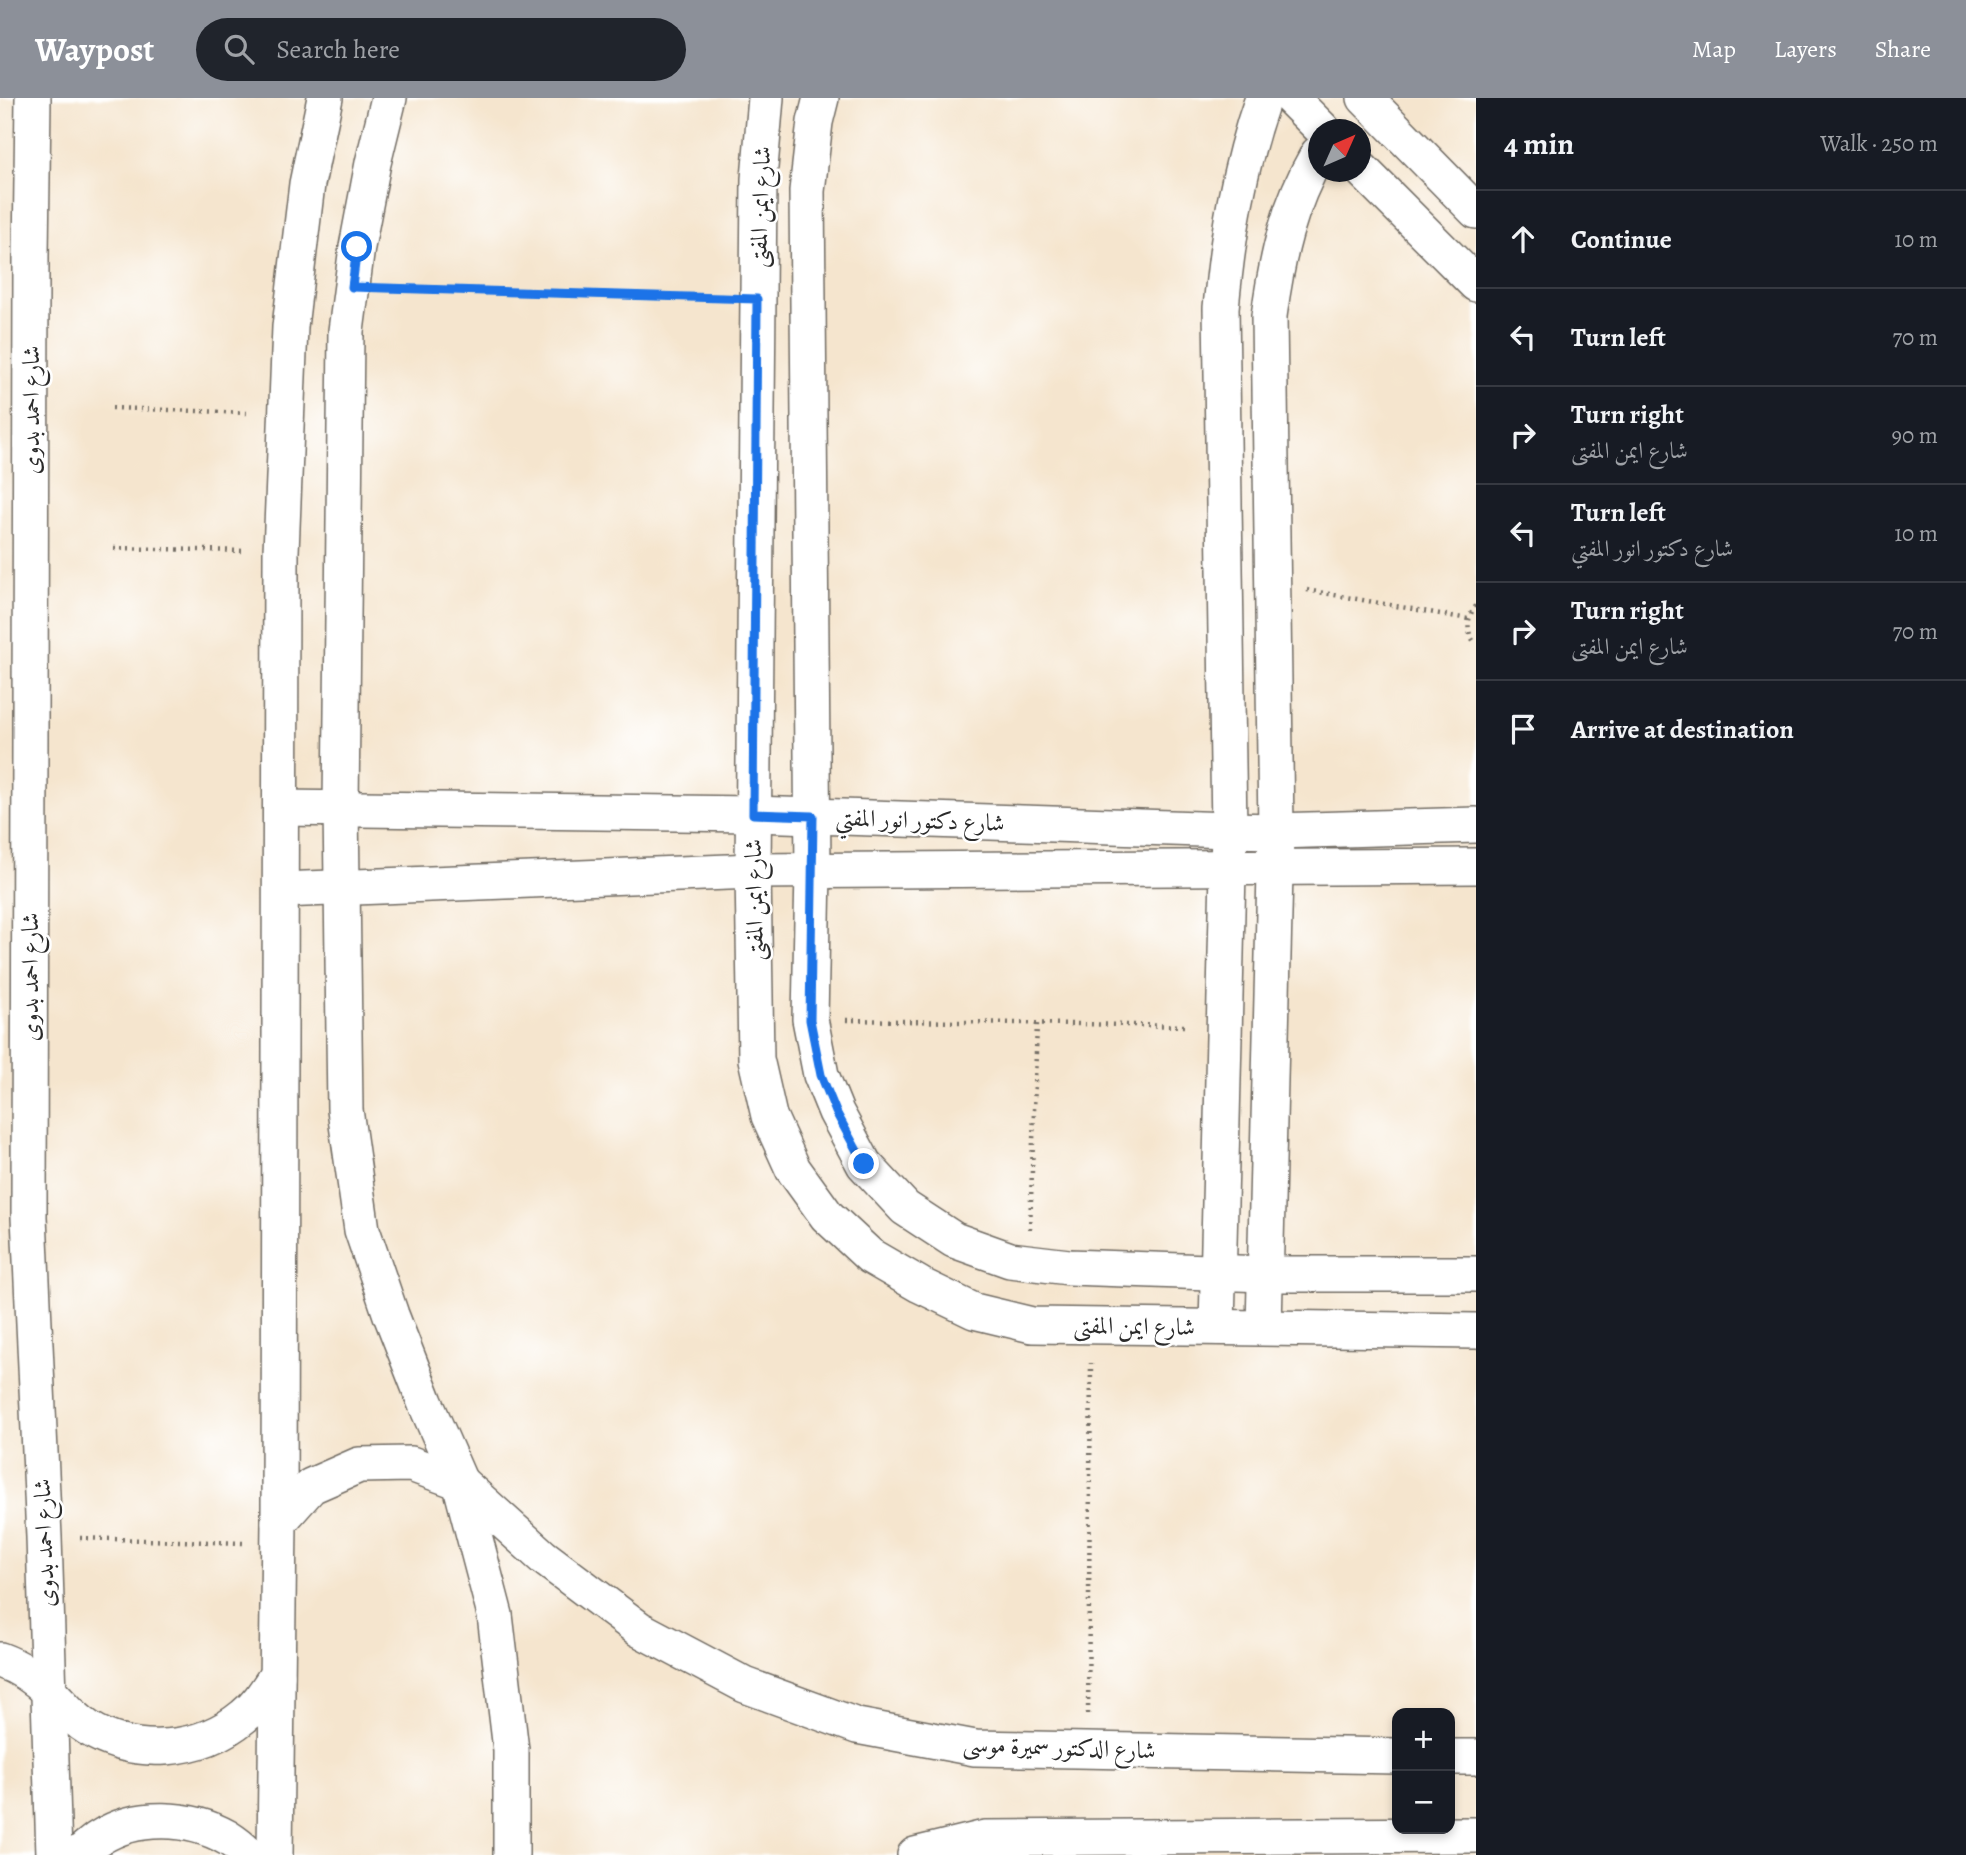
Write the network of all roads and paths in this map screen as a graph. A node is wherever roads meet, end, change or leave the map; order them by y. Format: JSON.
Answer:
{"nodes":[{"id":1,"x":33,"y":98,"type":"edge"},
{"id":2,"x":326,"y":98,"type":"edge"},
{"id":3,"x":389,"y":98,"type":"edge"},
{"id":4,"x":766,"y":98,"type":"edge"},
{"id":5,"x":821,"y":98,"type":"edge"},
{"id":6,"x":1263,"y":98,"type":"edge"},
{"id":7,"x":1291,"y":98,"type":"edge"},
{"id":8,"x":1365,"y":98,"type":"edge"},
{"id":9,"x":1312,"y":119,"type":"edge"},
{"id":10,"x":1308,"y":175,"type":"edge"},
{"id":11,"x":1371,"y":178,"type":"edge"},
{"id":12,"x":1476,"y":211,"type":"edge"},
{"id":13,"x":1476,"y":284,"type":"edge"},
{"id":14,"x":352,"y":287,"type":"junction"},
{"id":15,"x":757,"y":299,"type":"junction"},
{"id":16,"x":112,"y":408,"type":"dead end"},
{"id":17,"x":286,"y":414,"type":"junction"},
{"id":18,"x":114,"y":548,"type":"dead end"},
{"id":19,"x":281,"y":552,"type":"junction"},
{"id":20,"x":1273,"y":584,"type":"junction"},
{"id":21,"x":1476,"y":607,"type":"edge"},
{"id":22,"x":1468,"y":619,"type":"junction"},
{"id":23,"x":1476,"y":645,"type":"edge"},
{"id":24,"x":341,"y":807,"type":"junction"},
{"id":25,"x":281,"y":808,"type":"junction"},
{"id":26,"x":753,"y":814,"type":"junction"},
{"id":27,"x":813,"y":816,"type":"junction"},
{"id":28,"x":1476,"y":825,"type":"edge"},
{"id":29,"x":1229,"y":830,"type":"junction"},
{"id":30,"x":1276,"y":831,"type":"junction"},
{"id":31,"x":1476,"y":866,"type":"edge"},
{"id":32,"x":1228,"y":868,"type":"junction"},
{"id":33,"x":1275,"y":868,"type":"junction"},
{"id":34,"x":753,"y":871,"type":"junction"},
{"id":35,"x":813,"y":871,"type":"junction"},
{"id":36,"x":342,"y":887,"type":"junction"},
{"id":37,"x":281,"y":890,"type":"junction"},
{"id":38,"x":810,"y":1020,"type":"junction"},
{"id":39,"x":1037,"y":1023,"type":"junction"},
{"id":40,"x":1225,"y":1027,"type":"junction"},
{"id":41,"x":1029,"y":1262,"type":"junction"},
{"id":42,"x":1219,"y":1272,"type":"junction"},
{"id":43,"x":1265,"y":1274,"type":"junction"},
{"id":44,"x":1476,"y":1274,"type":"edge"},
{"id":45,"x":1092,"y":1326,"type":"junction"},
{"id":46,"x":1217,"y":1327,"type":"junction"},
{"id":47,"x":1264,"y":1327,"type":"junction"},
{"id":48,"x":1476,"y":1331,"type":"edge"},
{"id":49,"x":460,"y":1482,"type":"junction"},
{"id":50,"x":279,"y":1533,"type":"junction"},
{"id":51,"x":44,"y":1536,"type":"junction"},
{"id":52,"x":0,"y":1660,"type":"edge"},
{"id":53,"x":277,"y":1675,"type":"junction"},
{"id":54,"x":49,"y":1691,"type":"junction"},
{"id":55,"x":1088,"y":1750,"type":"junction"},
{"id":56,"x":1392,"y":1756,"type":"edge"},
{"id":57,"x":1455,"y":1757,"type":"edge"},
{"id":58,"x":1476,"y":1758,"type":"edge"},
{"id":59,"x":1476,"y":1835,"type":"edge"},
{"id":60,"x":54,"y":1855,"type":"edge"},
{"id":61,"x":78,"y":1855,"type":"edge"},
{"id":62,"x":250,"y":1855,"type":"edge"},
{"id":63,"x":275,"y":1855,"type":"edge"},
{"id":64,"x":511,"y":1855,"type":"edge"},
{"id":65,"x":915,"y":1855,"type":"edge"}],
"edges":[{"from":1,"to":51,"type":"street","name":"شارع احمد بدوى"},
{"from":2,"to":17,"type":"street"},
{"from":3,"to":14,"type":"street"},
{"from":4,"to":15,"type":"street","name":"شارع ايمن المفتى"},
{"from":5,"to":27,"type":"street","name":"شارع ايمن المفتى"},
{"from":6,"to":29,"type":"street"},
{"from":7,"to":9,"type":"street"},
{"from":8,"to":12,"type":"street"},
{"from":10,"to":20,"type":"street"},
{"from":11,"to":13,"type":"street"},
{"from":14,"to":15,"type":"path"},
{"from":14,"to":24,"type":"street"},
{"from":15,"to":26,"type":"street","name":"شارع ايمن المفتى"},
{"from":16,"to":17,"type":"path"},
{"from":17,"to":19,"type":"street"},
{"from":18,"to":19,"type":"path"},
{"from":19,"to":25,"type":"street"},
{"from":20,"to":22,"type":"path"},
{"from":20,"to":30,"type":"street"},
{"from":21,"to":22,"type":"path"},
{"from":22,"to":23,"type":"path"},
{"from":24,"to":25,"type":"street","name":"شارع دكتور انور المفتي"},
{"from":24,"to":26,"type":"street","name":"شارع دكتور انور المفتي"},
{"from":24,"to":36,"type":"street"},
{"from":25,"to":37,"type":"street"},
{"from":26,"to":27,"type":"street","name":"شارع دكتور انور المفتي"},
{"from":26,"to":34,"type":"street","name":"شارع ايمن المفتى"},
{"from":27,"to":29,"type":"street","name":"شارع دكتور انور المفتي"},
{"from":27,"to":35,"type":"street","name":"شارع ايمن المفتى"},
{"from":28,"to":30,"type":"street","name":"شارع دكتور انور المفتي"},
{"from":29,"to":30,"type":"street","name":"شارع دكتور انور المفتي"},
{"from":29,"to":32,"type":"street"},
{"from":30,"to":33,"type":"street"},
{"from":31,"to":33,"type":"street","name":"شارع دكتور انور المفتي"},
{"from":32,"to":33,"type":"street","name":"شارع دكتور انور المفتي"},
{"from":32,"to":35,"type":"street","name":"شارع دكتور انور المفتي"},
{"from":32,"to":40,"type":"street"},
{"from":33,"to":43,"type":"street"},
{"from":34,"to":35,"type":"street","name":"شارع دكتور انور المفتي"},
{"from":34,"to":36,"type":"street","name":"شارع دكتور انور المفتي"},
{"from":34,"to":45,"type":"street","name":"شارع ايمن المفتى"},
{"from":35,"to":38,"type":"street","name":"شارع ايمن المفتى"},
{"from":36,"to":37,"type":"street","name":"شارع دكتور انور المفتي"},
{"from":36,"to":49,"type":"street"},
{"from":37,"to":50,"type":"street"},
{"from":38,"to":39,"type":"path"},
{"from":38,"to":41,"type":"street","name":"شارع ايمن المفتى"},
{"from":39,"to":40,"type":"path"},
{"from":39,"to":41,"type":"path"},
{"from":40,"to":42,"type":"street"},
{"from":41,"to":42,"type":"street","name":"شارع ايمن المفتى"},
{"from":42,"to":43,"type":"street","name":"شارع ايمن المفتى"},
{"from":42,"to":46,"type":"street"},
{"from":43,"to":44,"type":"street","name":"شارع ايمن المفتى"},
{"from":43,"to":47,"type":"street"},
{"from":45,"to":46,"type":"street","name":"شارع ايمن المفتى"},
{"from":45,"to":55,"type":"path"},
{"from":46,"to":47,"type":"street","name":"شارع ايمن المفتى"},
{"from":47,"to":48,"type":"street","name":"شارع ايمن المفتى"},
{"from":49,"to":50,"type":"street"},
{"from":49,"to":55,"type":"street","name":"شارع الدكتور سميرة موسى"},
{"from":49,"to":64,"type":"street"},
{"from":50,"to":51,"type":"path"},
{"from":50,"to":53,"type":"street"},
{"from":51,"to":54,"type":"street","name":"شارع احمد بدوى"},
{"from":52,"to":54,"type":"street"},
{"from":53,"to":54,"type":"street"},
{"from":53,"to":63,"type":"street"},
{"from":54,"to":60,"type":"street","name":"شارع احمد بدوى"},
{"from":55,"to":56,"type":"street","name":"شارع الدكتور سميرة موسى"},
{"from":57,"to":58,"type":"street"},
{"from":59,"to":65,"type":"street"},
{"from":61,"to":62,"type":"street"}]}
